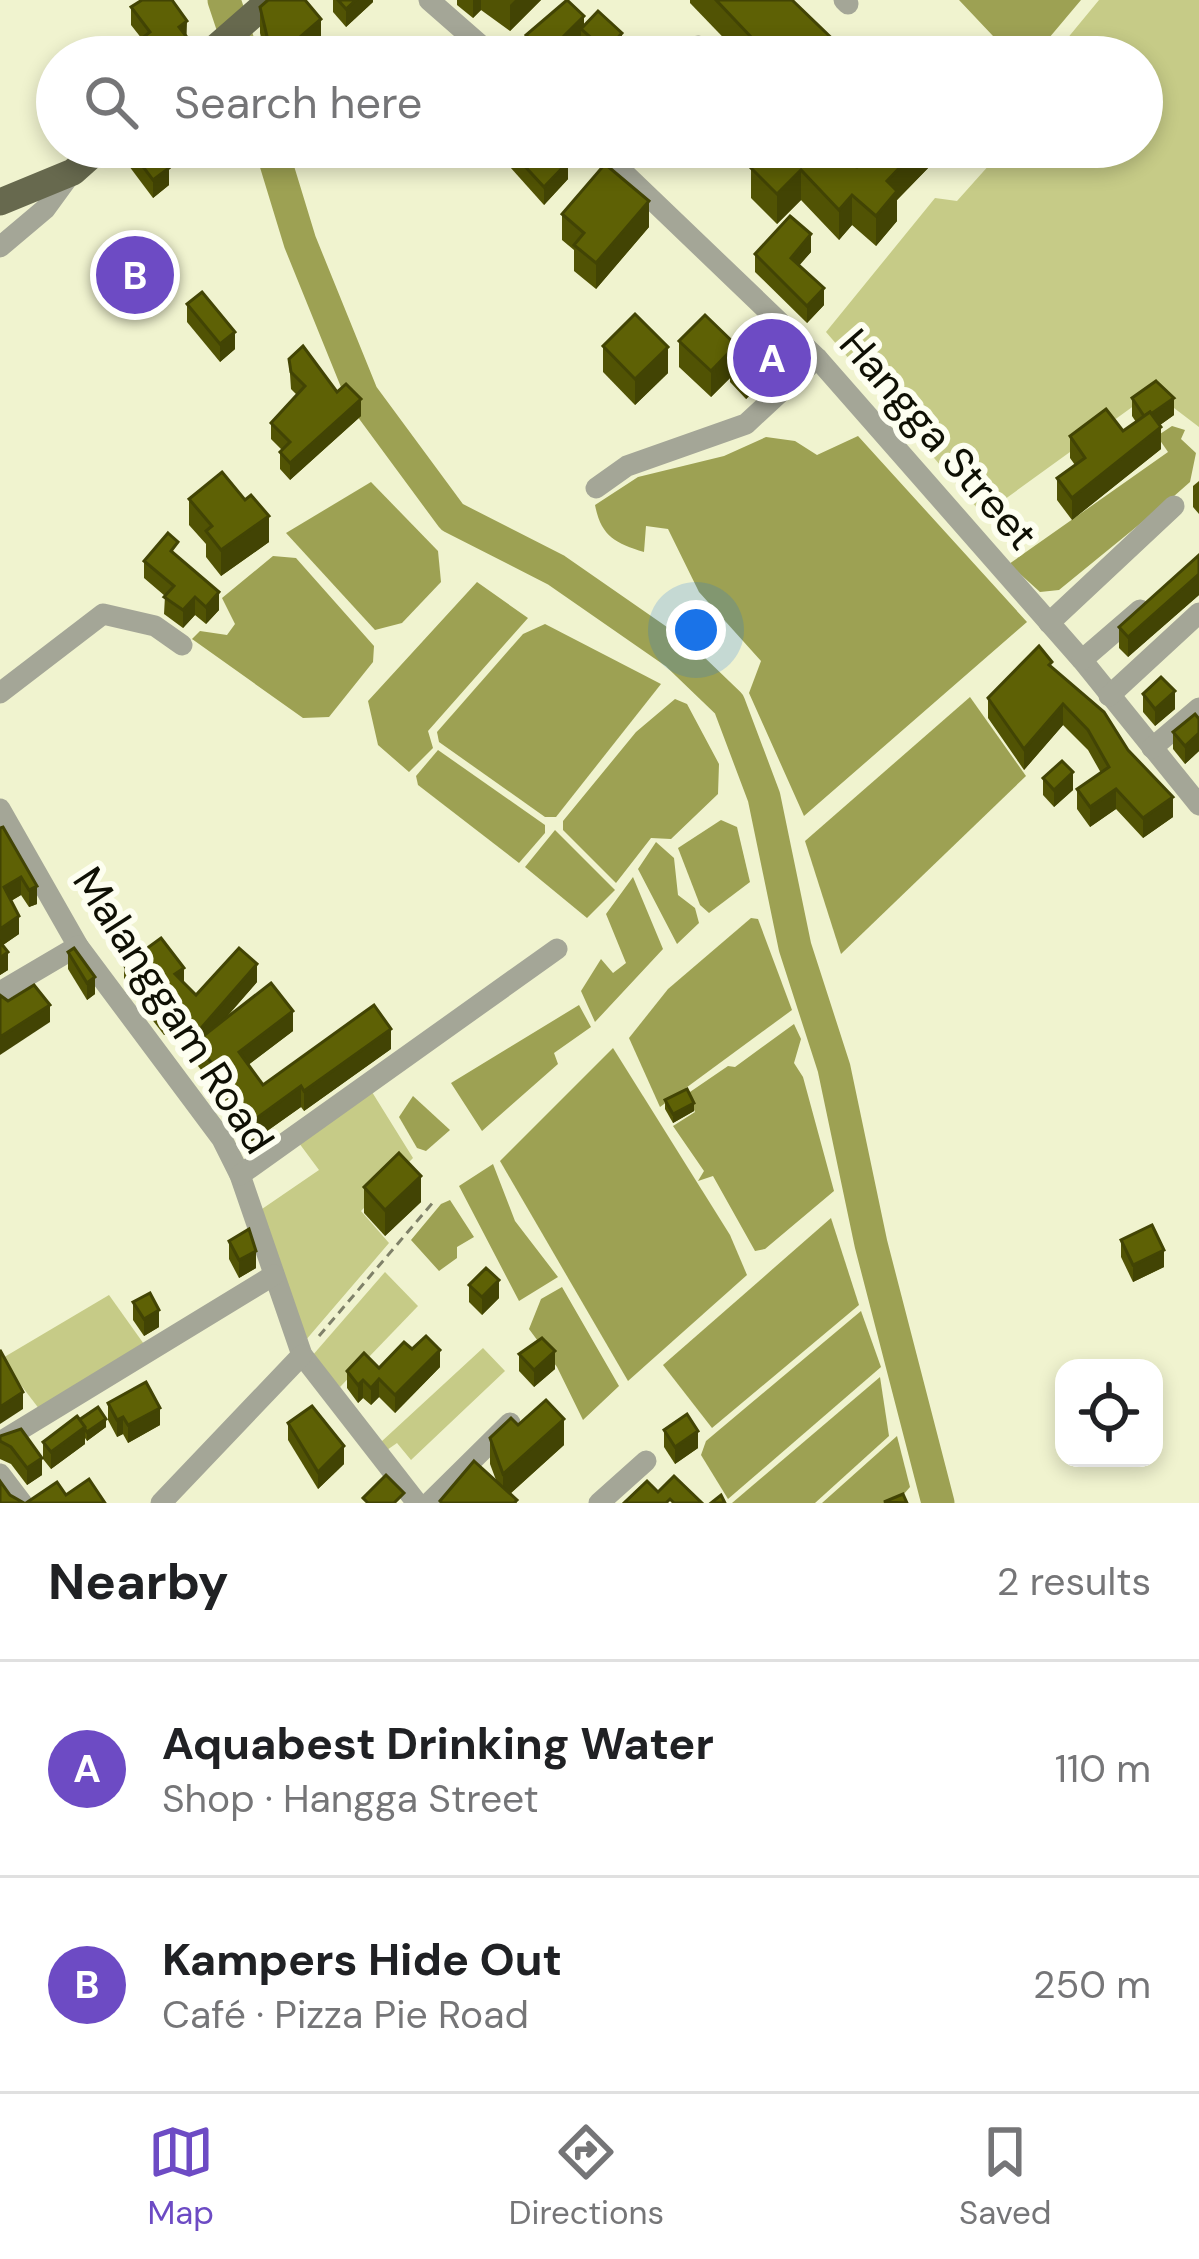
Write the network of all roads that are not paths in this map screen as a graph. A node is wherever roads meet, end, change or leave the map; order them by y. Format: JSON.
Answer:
{"nodes":[{"id":1,"x":429,"y":0,"type":"edge"},
{"id":2,"x":262,"y":7,"type":"edge"},
{"id":3,"x":229,"y":36,"type":"edge"},
{"id":4,"x":470,"y":36,"type":"edge"},
{"id":5,"x":77,"y":168,"type":"edge"},
{"id":6,"x":619,"y":168,"type":"edge"},
{"id":7,"x":73,"y":172,"type":"junction"},
{"id":8,"x":0,"y":202,"type":"edge"},
{"id":9,"x":0,"y":247,"type":"edge"},
{"id":10,"x":817,"y":358,"type":"junction"},
{"id":11,"x":596,"y":488,"type":"dead end"},
{"id":12,"x":1174,"y":506,"type":"dead end"},
{"id":13,"x":1166,"y":587,"type":"edge"},
{"id":14,"x":1199,"y":613,"type":"edge"},
{"id":15,"x":1049,"y":623,"type":"junction"},
{"id":16,"x":182,"y":645,"type":"dead end"},
{"id":17,"x":1082,"y":661,"type":"junction"},
{"id":18,"x":0,"y":694,"type":"edge"},
{"id":19,"x":1109,"y":696,"type":"junction"},
{"id":20,"x":1199,"y":708,"type":"edge"},
{"id":21,"x":1152,"y":748,"type":"junction"},
{"id":22,"x":1199,"y":805,"type":"edge"},
{"id":23,"x":0,"y":809,"type":"edge"},
{"id":24,"x":78,"y":946,"type":"junction"},
{"id":25,"x":557,"y":949,"type":"dead end"},
{"id":26,"x":0,"y":992,"type":"edge"},
{"id":27,"x":240,"y":1175,"type":"junction"},
{"id":28,"x":274,"y":1275,"type":"junction"},
{"id":29,"x":302,"y":1355,"type":"junction"},
{"id":30,"x":511,"y":1422,"type":"edge"},
{"id":31,"x":0,"y":1442,"type":"edge"},
{"id":32,"x":646,"y":1461,"type":"dead end"},
{"id":33,"x":0,"y":1474,"type":"edge"},
{"id":34,"x":22,"y":1503,"type":"edge"},
{"id":35,"x":161,"y":1503,"type":"edge"},
{"id":36,"x":418,"y":1503,"type":"edge"},
{"id":37,"x":429,"y":1503,"type":"edge"},
{"id":38,"x":599,"y":1503,"type":"edge"}],
"edges":[{"from":1,"to":4,"type":"street"},
{"from":2,"to":3,"type":"main road"},
{"from":5,"to":7,"type":"main road"},
{"from":6,"to":10,"type":"street","name":"Hangga Street"},
{"from":7,"to":8,"type":"main road"},
{"from":7,"to":9,"type":"street"},
{"from":10,"to":11,"type":"street"},
{"from":10,"to":15,"type":"street","name":"Hangga Street"},
{"from":12,"to":15,"type":"street"},
{"from":13,"to":17,"type":"street"},
{"from":14,"to":19,"type":"street"},
{"from":15,"to":17,"type":"street","name":"Hangga Street"},
{"from":16,"to":18,"type":"street"},
{"from":17,"to":19,"type":"street","name":"Hangga Street"},
{"from":19,"to":21,"type":"street","name":"Hangga Street"},
{"from":20,"to":21,"type":"street"},
{"from":21,"to":22,"type":"street","name":"Hangga Street"},
{"from":23,"to":24,"type":"street","name":"Malanggam Road"},
{"from":24,"to":26,"type":"street"},
{"from":24,"to":27,"type":"street","name":"Malanggam Road"},
{"from":25,"to":27,"type":"street"},
{"from":27,"to":28,"type":"street","name":"Malanggam Road"},
{"from":28,"to":29,"type":"street","name":"Malanggam Road"},
{"from":28,"to":31,"type":"street"},
{"from":29,"to":35,"type":"street"},
{"from":29,"to":36,"type":"street","name":"Malanggam Road"},
{"from":30,"to":37,"type":"street"},
{"from":32,"to":38,"type":"street"},
{"from":33,"to":34,"type":"street"}]}
